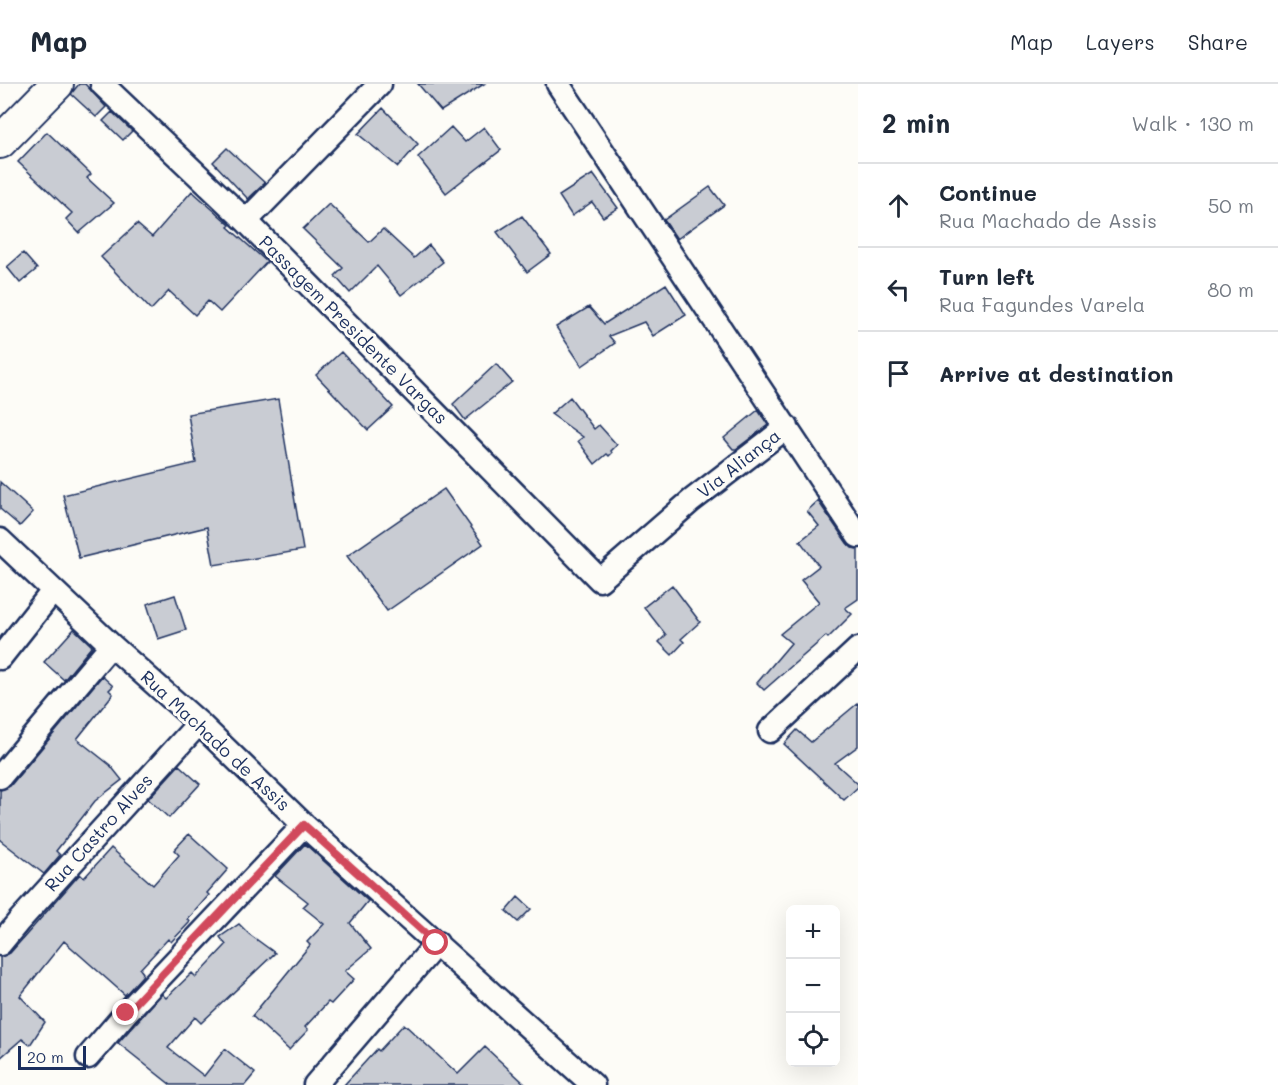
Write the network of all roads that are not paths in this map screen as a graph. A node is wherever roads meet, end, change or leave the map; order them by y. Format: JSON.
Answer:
{"nodes":[{"id":1,"x":57,"y":84,"type":"edge"},
{"id":2,"x":102,"y":84,"type":"edge"},
{"id":3,"x":380,"y":84,"type":"edge"},
{"id":4,"x":558,"y":84,"type":"edge"},
{"id":5,"x":0,"y":142,"type":"edge"},
{"id":6,"x":246,"y":221,"type":"junction"},
{"id":7,"x":787,"y":427,"type":"junction"},
{"id":8,"x":858,"y":536,"type":"edge"},
{"id":9,"x":0,"y":540,"type":"edge"},
{"id":10,"x":600,"y":580,"type":"joint"},
{"id":11,"x":53,"y":591,"type":"junction"},
{"id":12,"x":111,"y":645,"type":"junction"},
{"id":13,"x":858,"y":649,"type":"edge"},
{"id":14,"x":0,"y":658,"type":"edge"},
{"id":15,"x":199,"y":723,"type":"junction"},
{"id":16,"x":770,"y":731,"type":"dead end"},
{"id":17,"x":0,"y":777,"type":"edge"},
{"id":18,"x":304,"y":825,"type":"junction"},
{"id":19,"x":436,"y":943,"type":"junction"},
{"id":20,"x":0,"y":944,"type":"edge"},
{"id":21,"x":88,"y":1058,"type":"dead end"},
{"id":22,"x":579,"y":1081,"type":"edge"},
{"id":23,"x":315,"y":1085,"type":"edge"}],
"edges":[{"from":1,"to":5,"type":"main road"},
{"from":2,"to":6,"type":"street","name":"Passagem Presidente Vargas"},
{"from":3,"to":6,"type":"street"},
{"from":4,"to":7,"type":"street"},
{"from":6,"to":10,"type":"street","name":"Passagem Presidente Vargas"},
{"from":7,"to":8,"type":"street"},
{"from":7,"to":10,"type":"street","name":"Via Aliança"},
{"from":9,"to":11,"type":"street","name":"Rua Machado de Assis"},
{"from":11,"to":12,"type":"street","name":"Rua Machado de Assis"},
{"from":11,"to":14,"type":"street"},
{"from":12,"to":15,"type":"street","name":"Rua Machado de Assis"},
{"from":12,"to":17,"type":"street"},
{"from":13,"to":16,"type":"street"},
{"from":15,"to":18,"type":"street","name":"Rua Machado de Assis"},
{"from":15,"to":20,"type":"street","name":"Rua Castro Alves"},
{"from":18,"to":19,"type":"street","name":"Rua Machado de Assis"},
{"from":18,"to":21,"type":"street"},
{"from":19,"to":22,"type":"street","name":"Rua Machado de Assis"},
{"from":19,"to":23,"type":"street"}]}
